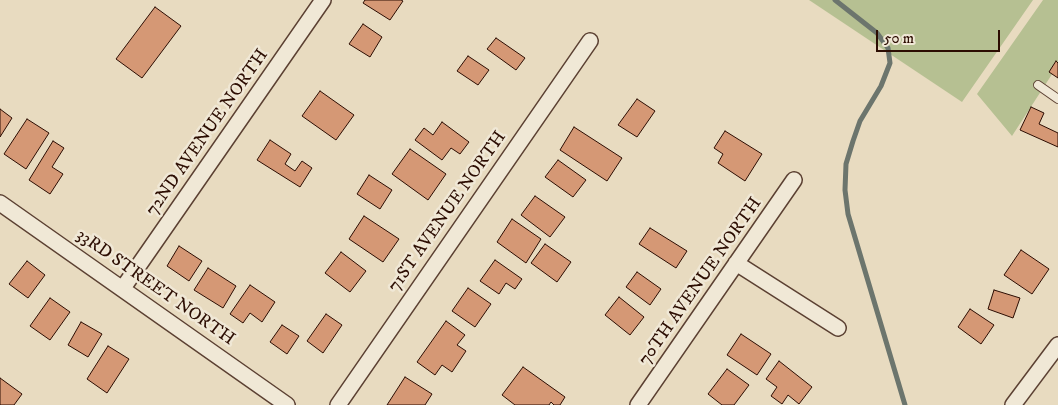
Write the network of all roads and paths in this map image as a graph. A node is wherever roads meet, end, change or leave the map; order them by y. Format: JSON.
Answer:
{"nodes":[{"id":1,"x":323,"y":0,"type":"edge"},
{"id":2,"x":590,"y":41,"type":"dead end"},
{"id":3,"x":1038,"y":85,"type":"dead end"},
{"id":4,"x":1058,"y":99,"type":"edge"},
{"id":5,"x":794,"y":180,"type":"dead end"},
{"id":6,"x":0,"y":203,"type":"edge"},
{"id":7,"x":736,"y":263,"type":"junction"},
{"id":8,"x":123,"y":288,"type":"junction"},
{"id":9,"x":838,"y":328,"type":"dead end"},
{"id":10,"x":1058,"y":345,"type":"edge"},
{"id":11,"x":287,"y":405,"type":"edge"},
{"id":12,"x":338,"y":405,"type":"edge"},
{"id":13,"x":638,"y":405,"type":"edge"},
{"id":14,"x":1013,"y":405,"type":"edge"}],
"edges":[{"from":1,"to":8,"type":"street","name":"72ND AVENUE NORTH"},
{"from":2,"to":12,"type":"street","name":"71ST AVENUE NORTH"},
{"from":3,"to":4,"type":"lane"},
{"from":5,"to":7,"type":"street","name":"70TH AVENUE NORTH"},
{"from":6,"to":8,"type":"street","name":"33RD STREET NORTH"},
{"from":7,"to":9,"type":"street"},
{"from":7,"to":13,"type":"street","name":"70TH AVENUE NORTH"},
{"from":8,"to":11,"type":"street","name":"33RD STREET NORTH"},
{"from":10,"to":14,"type":"street"}]}
